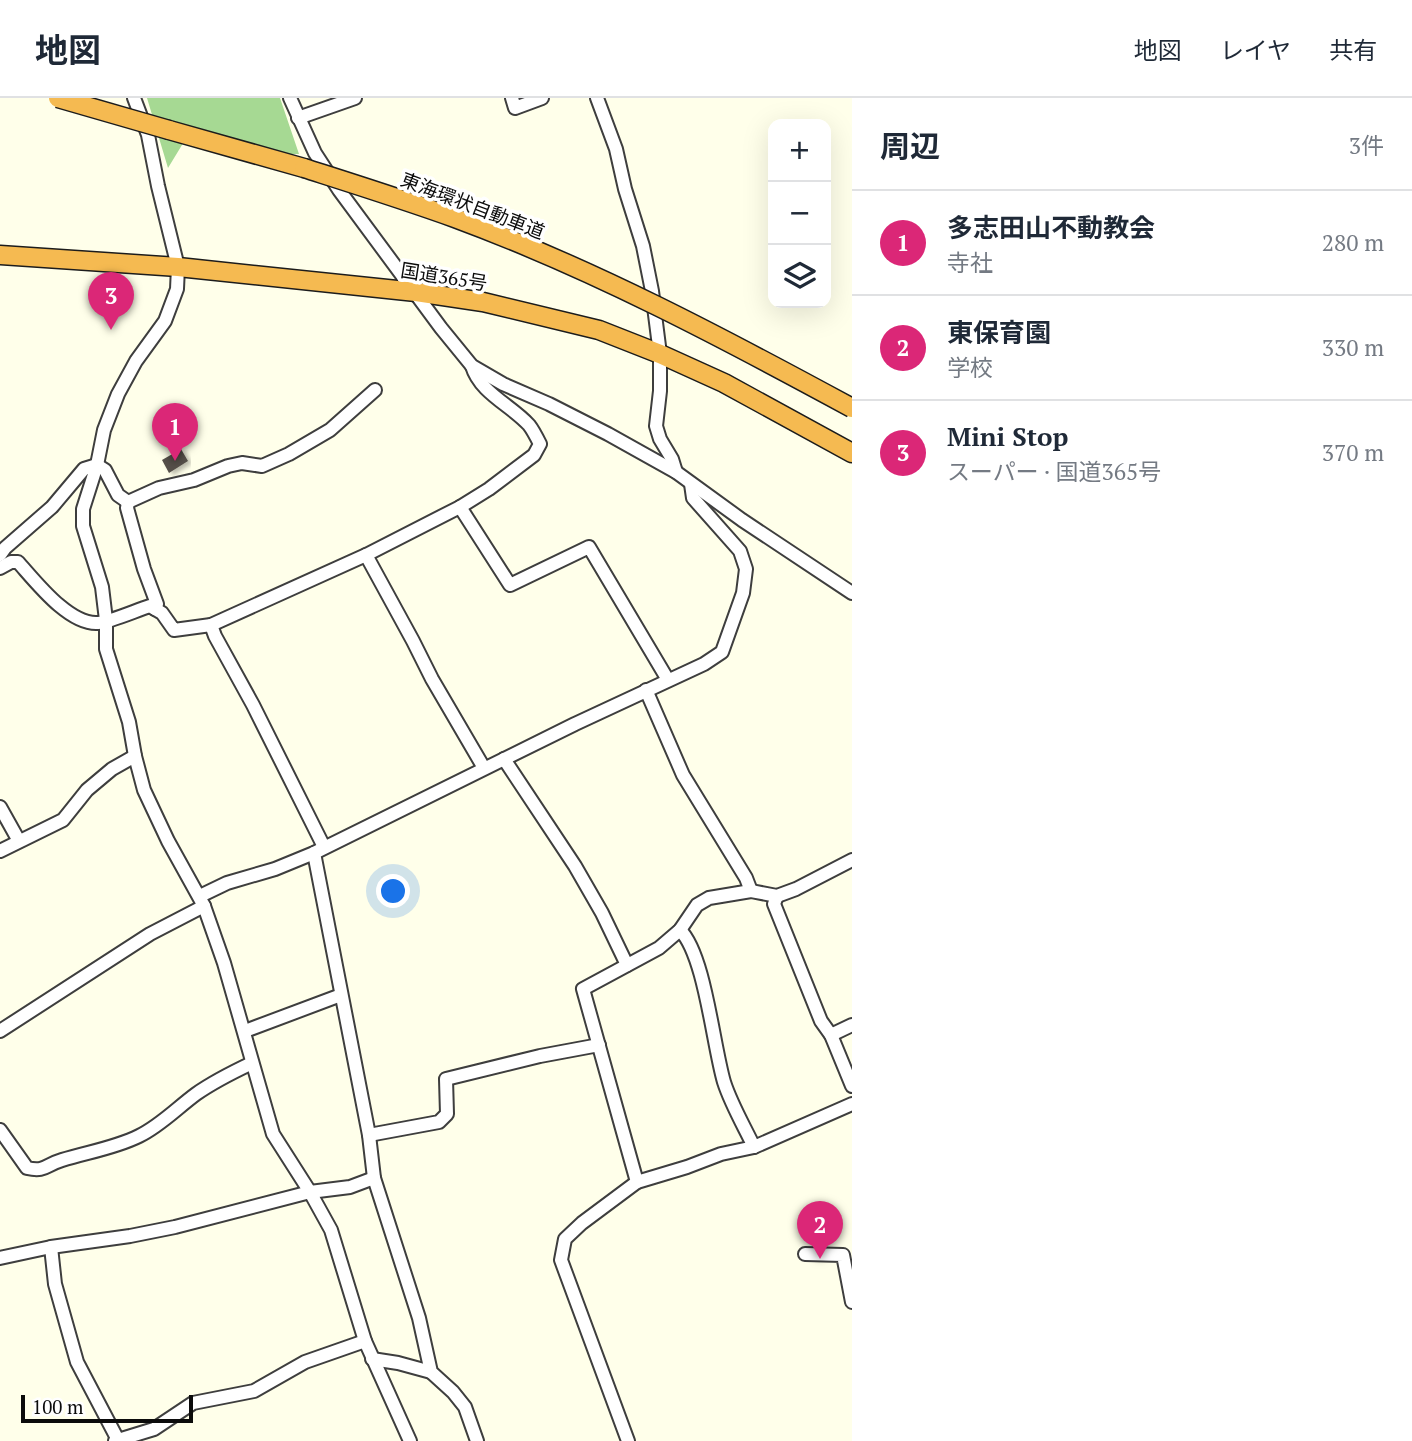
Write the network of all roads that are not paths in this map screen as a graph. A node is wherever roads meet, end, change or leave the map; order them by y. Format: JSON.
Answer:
{"nodes":[{"id":1,"x":58,"y":98,"type":"edge"},
{"id":2,"x":134,"y":98,"type":"edge"},
{"id":3,"x":290,"y":98,"type":"edge"},
{"id":4,"x":355,"y":98,"type":"edge"},
{"id":5,"x":512,"y":98,"type":"edge"},
{"id":6,"x":542,"y":98,"type":"edge"},
{"id":7,"x":597,"y":98,"type":"edge"},
{"id":8,"x":298,"y":118,"type":"junction"},
{"id":9,"x":0,"y":254,"type":"edge"},
{"id":10,"x":178,"y":267,"type":"junction"},
{"id":11,"x":416,"y":292,"type":"junction"},
{"id":12,"x":660,"y":354,"type":"junction"},
{"id":13,"x":472,"y":366,"type":"junction"},
{"id":14,"x":375,"y":390,"type":"dead end"},
{"id":15,"x":852,"y":408,"type":"edge"},
{"id":16,"x":852,"y":453,"type":"edge"},
{"id":17,"x":97,"y":465,"type":"junction"},
{"id":18,"x":676,"y":472,"type":"junction"},
{"id":19,"x":691,"y":484,"type":"junction"},
{"id":20,"x":128,"y":502,"type":"junction"},
{"id":21,"x":460,"y":508,"type":"junction"},
{"id":22,"x":0,"y":555,"type":"edge"},
{"id":23,"x":366,"y":555,"type":"junction"},
{"id":24,"x":0,"y":568,"type":"edge"},
{"id":25,"x":852,"y":593,"type":"edge"},
{"id":26,"x":155,"y":609,"type":"junction"},
{"id":27,"x":106,"y":621,"type":"junction"},
{"id":28,"x":211,"y":625,"type":"junction"},
{"id":29,"x":668,"y":680,"type":"junction"},
{"id":30,"x":646,"y":690,"type":"junction"},
{"id":31,"x":135,"y":756,"type":"junction"},
{"id":32,"x":504,"y":759,"type":"junction"},
{"id":33,"x":484,"y":768,"type":"junction"},
{"id":34,"x":0,"y":807,"type":"edge"},
{"id":35,"x":19,"y":841,"type":"junction"},
{"id":36,"x":319,"y":850,"type":"junction"},
{"id":37,"x":0,"y":851,"type":"edge"},
{"id":38,"x":852,"y":860,"type":"edge"},
{"id":39,"x":751,"y":891,"type":"junction"},
{"id":40,"x":776,"y":896,"type":"junction"},
{"id":41,"x":202,"y":901,"type":"junction"},
{"id":42,"x":680,"y":930,"type":"junction"},
{"id":43,"x":627,"y":965,"type":"junction"},
{"id":44,"x":341,"y":995,"type":"junction"},
{"id":45,"x":852,"y":1025,"type":"edge"},
{"id":46,"x":0,"y":1031,"type":"edge"},
{"id":47,"x":245,"y":1031,"type":"junction"},
{"id":48,"x":831,"y":1035,"type":"junction"},
{"id":49,"x":599,"y":1045,"type":"junction"},
{"id":50,"x":252,"y":1063,"type":"junction"},
{"id":51,"x":852,"y":1086,"type":"edge"},
{"id":52,"x":852,"y":1104,"type":"edge"},
{"id":53,"x":0,"y":1130,"type":"edge"},
{"id":54,"x":369,"y":1135,"type":"junction"},
{"id":55,"x":754,"y":1147,"type":"junction"},
{"id":56,"x":374,"y":1178,"type":"junction"},
{"id":57,"x":637,"y":1182,"type":"junction"},
{"id":58,"x":310,"y":1192,"type":"junction"},
{"id":59,"x":51,"y":1247,"type":"junction"},
{"id":60,"x":805,"y":1254,"type":"dead end"},
{"id":61,"x":0,"y":1258,"type":"edge"},
{"id":62,"x":852,"y":1302,"type":"edge"},
{"id":63,"x":365,"y":1341,"type":"junction"},
{"id":64,"x":372,"y":1359,"type":"junction"},
{"id":65,"x":431,"y":1372,"type":"junction"},
{"id":66,"x":117,"y":1441,"type":"edge"},
{"id":67,"x":410,"y":1441,"type":"edge"},
{"id":68,"x":477,"y":1441,"type":"edge"},
{"id":69,"x":628,"y":1441,"type":"edge"}],
"edges":[{"from":1,"to":15,"type":"highway","name":"東海環状自動車道","bridge":true},
{"from":2,"to":10,"type":"street"},
{"from":3,"to":8,"type":"street"},
{"from":4,"to":8,"type":"street"},
{"from":5,"to":6,"type":"street"},
{"from":7,"to":12,"type":"street"},
{"from":8,"to":11,"type":"street"},
{"from":9,"to":10,"type":"highway","name":"国道365号"},
{"from":10,"to":11,"type":"highway","name":"国道365号"},
{"from":10,"to":17,"type":"street"},
{"from":11,"to":12,"type":"highway","name":"国道365号"},
{"from":11,"to":13,"type":"street"},
{"from":12,"to":16,"type":"highway","name":"国道365号"},
{"from":12,"to":18,"type":"street"},
{"from":13,"to":18,"type":"street"},
{"from":13,"to":21,"type":"street"},
{"from":14,"to":20,"type":"street"},
{"from":17,"to":20,"type":"street"},
{"from":17,"to":22,"type":"street"},
{"from":17,"to":27,"type":"street"},
{"from":18,"to":19,"type":"street"},
{"from":19,"to":25,"type":"street"},
{"from":19,"to":29,"type":"street"},
{"from":20,"to":26,"type":"street"},
{"from":21,"to":23,"type":"street"},
{"from":21,"to":29,"type":"street"},
{"from":23,"to":28,"type":"street"},
{"from":23,"to":33,"type":"street"},
{"from":24,"to":27,"type":"street"},
{"from":26,"to":27,"type":"street"},
{"from":26,"to":28,"type":"street"},
{"from":27,"to":31,"type":"street"},
{"from":28,"to":36,"type":"street"},
{"from":29,"to":30,"type":"street"},
{"from":30,"to":32,"type":"street"},
{"from":30,"to":39,"type":"street"},
{"from":31,"to":35,"type":"street"},
{"from":31,"to":41,"type":"street"},
{"from":32,"to":33,"type":"street"},
{"from":32,"to":43,"type":"street"},
{"from":33,"to":36,"type":"street"},
{"from":34,"to":35,"type":"street"},
{"from":35,"to":37,"type":"street"},
{"from":36,"to":41,"type":"street"},
{"from":36,"to":44,"type":"street"},
{"from":38,"to":40,"type":"street"},
{"from":39,"to":40,"type":"street"},
{"from":39,"to":42,"type":"street"},
{"from":40,"to":48,"type":"street"},
{"from":41,"to":46,"type":"street"},
{"from":41,"to":47,"type":"street"},
{"from":42,"to":43,"type":"street"},
{"from":42,"to":55,"type":"street"},
{"from":43,"to":49,"type":"street"},
{"from":44,"to":47,"type":"street"},
{"from":44,"to":54,"type":"street"},
{"from":45,"to":48,"type":"street"},
{"from":47,"to":50,"type":"street"},
{"from":48,"to":51,"type":"street"},
{"from":49,"to":54,"type":"street"},
{"from":49,"to":57,"type":"street"},
{"from":50,"to":53,"type":"street"},
{"from":50,"to":58,"type":"street"},
{"from":52,"to":55,"type":"street"},
{"from":54,"to":56,"type":"street"},
{"from":55,"to":57,"type":"street"},
{"from":56,"to":58,"type":"street"},
{"from":56,"to":65,"type":"street"},
{"from":57,"to":69,"type":"street"},
{"from":58,"to":59,"type":"street"},
{"from":58,"to":63,"type":"street"},
{"from":59,"to":61,"type":"street"},
{"from":59,"to":66,"type":"street"},
{"from":60,"to":62,"type":"street"},
{"from":63,"to":64,"type":"street"},
{"from":63,"to":66,"type":"street"},
{"from":64,"to":65,"type":"street"},
{"from":64,"to":67,"type":"street"},
{"from":65,"to":68,"type":"street"}]}
